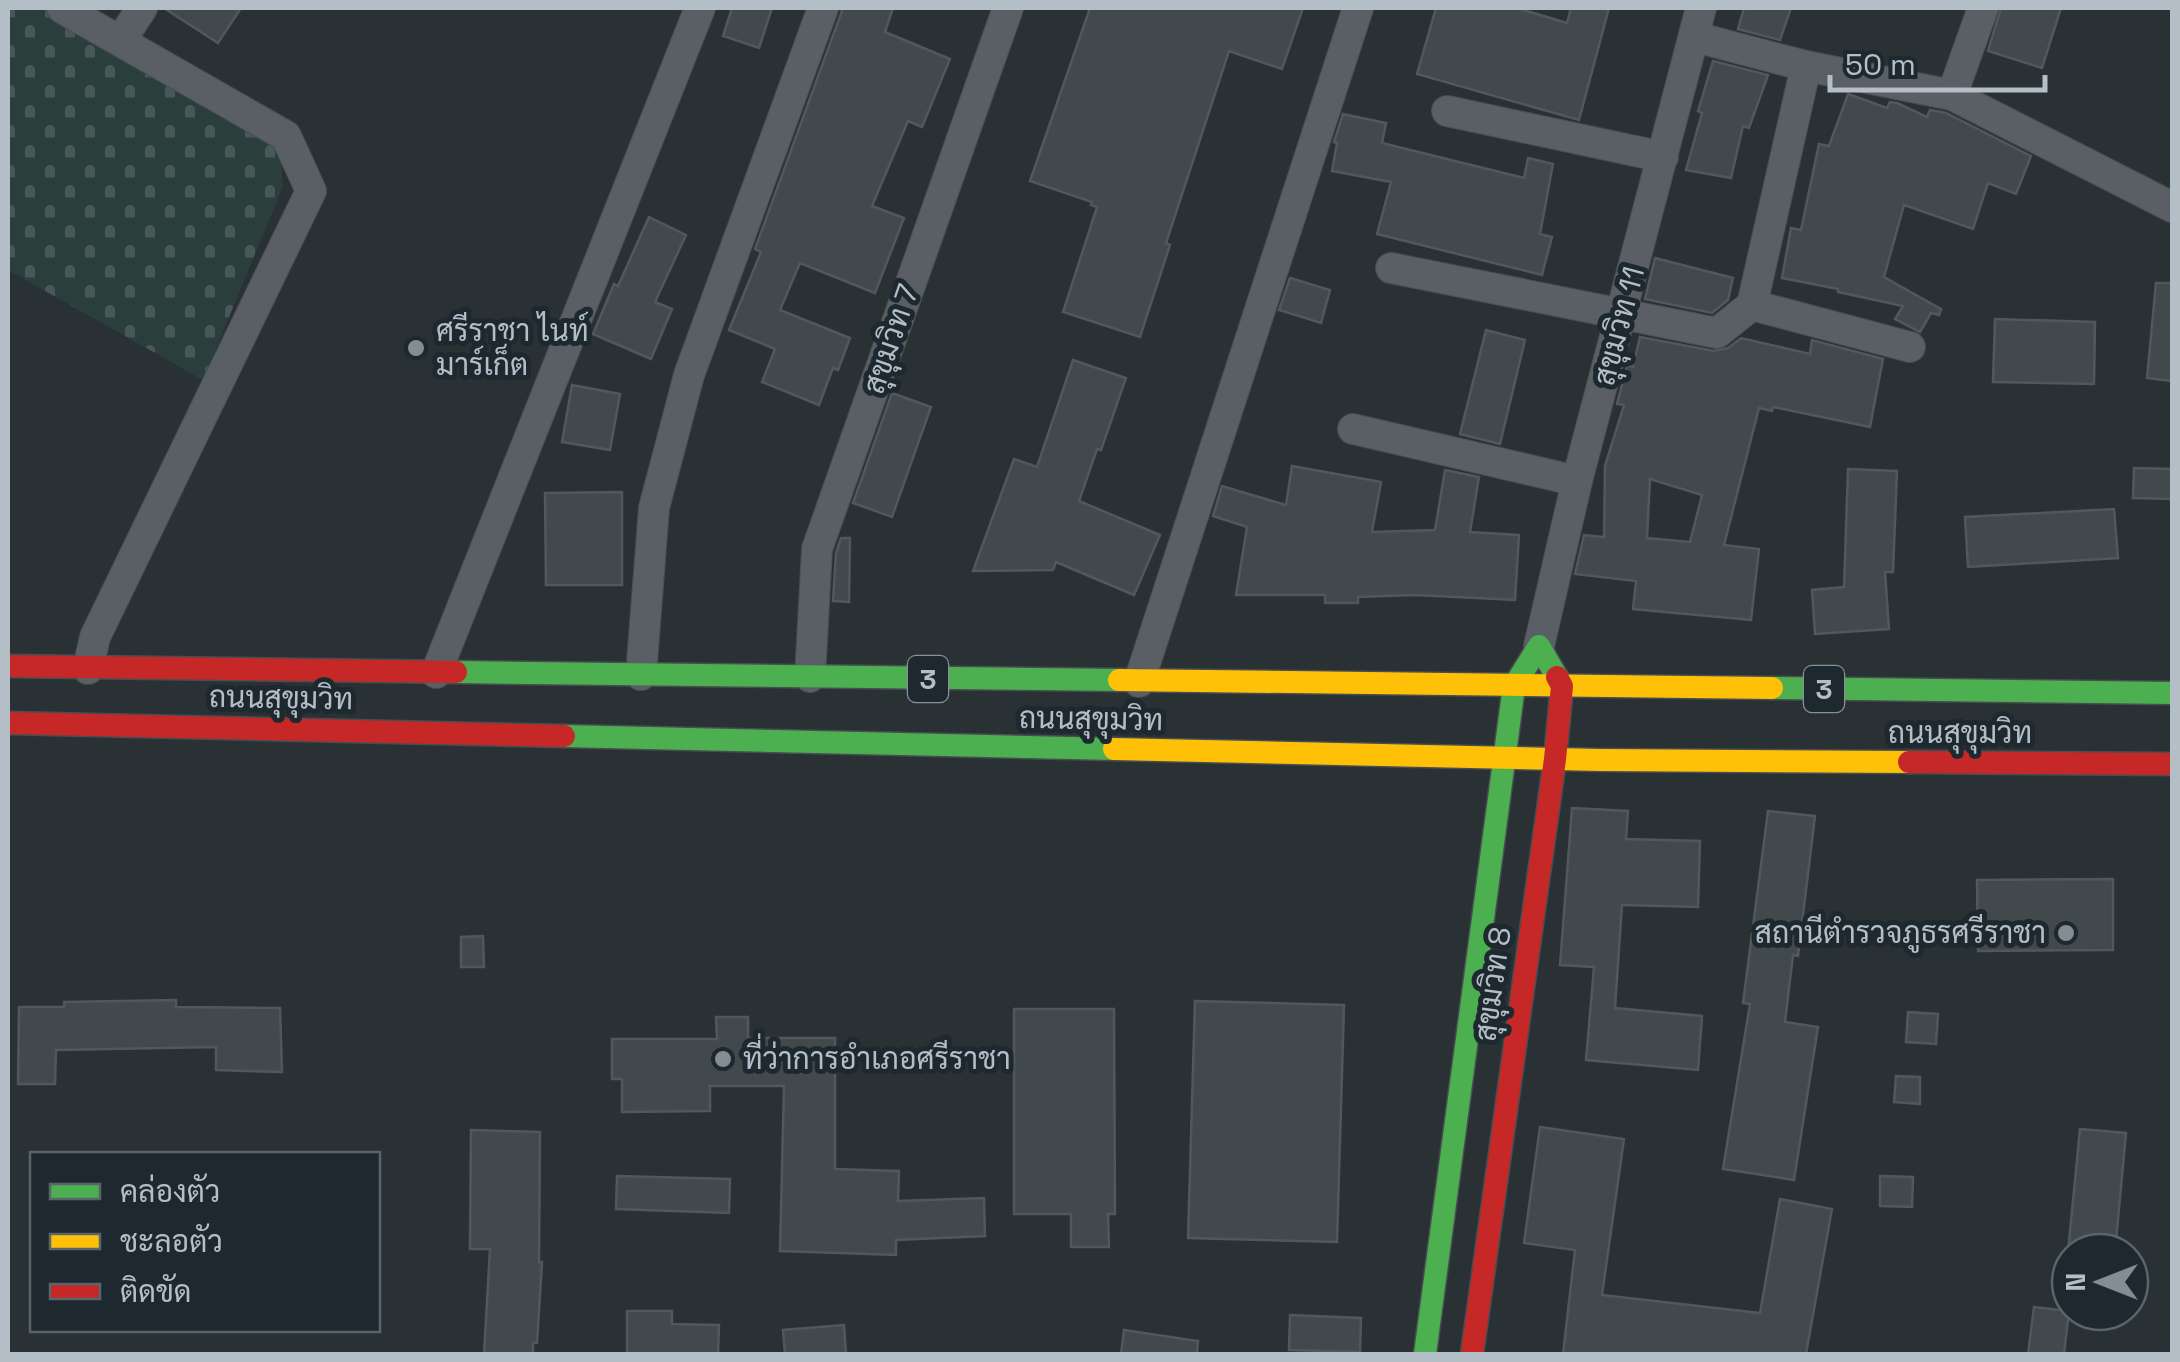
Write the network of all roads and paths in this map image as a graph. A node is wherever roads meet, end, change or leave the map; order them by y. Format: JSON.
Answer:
{"nodes":[{"id":1,"x":62,"y":8,"type":"edge"},
{"id":2,"x":142,"y":8,"type":"edge"},
{"id":3,"x":700,"y":8,"type":"edge"},
{"id":4,"x":823,"y":8,"type":"edge"},
{"id":5,"x":1008,"y":8,"type":"edge"},
{"id":6,"x":1358,"y":8,"type":"edge"},
{"id":7,"x":1983,"y":8,"type":"edge"},
{"id":8,"x":1698,"y":22,"type":"edge"},
{"id":9,"x":122,"y":40,"type":"junction"},
{"id":10,"x":1806,"y":66,"type":"junction"},
{"id":11,"x":1952,"y":96,"type":"junction"},
{"id":12,"x":1447,"y":111,"type":"dead end"},
{"id":13,"x":1663,"y":157,"type":"junction"},
{"id":14,"x":2172,"y":207,"type":"edge"},
{"id":15,"x":1392,"y":268,"type":"dead end"},
{"id":16,"x":1752,"y":306,"type":"junction"},
{"id":17,"x":1622,"y":314,"type":"junction"},
{"id":18,"x":1910,"y":346,"type":"dead end"},
{"id":19,"x":1353,"y":429,"type":"dead end"},
{"id":20,"x":1577,"y":481,"type":"junction"},
{"id":21,"x":1539,"y":646,"type":"junction"},
{"id":22,"x":8,"y":666,"type":"edge"},
{"id":23,"x":88,"y":669,"type":"junction"},
{"id":24,"x":436,"y":673,"type":"junction"},
{"id":25,"x":641,"y":676,"type":"junction"},
{"id":26,"x":810,"y":677,"type":"junction"},
{"id":27,"x":1139,"y":682,"type":"junction"},
{"id":28,"x":1514,"y":686,"type":"junction"},
{"id":29,"x":1562,"y":686,"type":"junction"},
{"id":30,"x":2172,"y":693,"type":"edge"},
{"id":31,"x":8,"y":723,"type":"edge"},
{"id":32,"x":1505,"y":758,"type":"junction"},
{"id":33,"x":1555,"y":760,"type":"junction"},
{"id":34,"x":2172,"y":764,"type":"edge"},
{"id":35,"x":1467,"y":1214,"type":"junction"},
{"id":36,"x":1425,"y":1354,"type":"edge"},
{"id":37,"x":1472,"y":1354,"type":"edge"}],
"edges":[{"from":1,"to":9,"type":"street"},
{"from":2,"to":9,"type":"street"},
{"from":3,"to":24,"type":"street"},
{"from":4,"to":25,"type":"street"},
{"from":5,"to":26,"type":"street","name":"สุขุมวิท 7"},
{"from":6,"to":27,"type":"street"},
{"from":7,"to":11,"type":"street"},
{"from":8,"to":10,"type":"street"},
{"from":8,"to":13,"type":"street","name":"สุขุมวิท 11"},
{"from":9,"to":23,"type":"street"},
{"from":10,"to":11,"type":"street"},
{"from":10,"to":16,"type":"street"},
{"from":11,"to":14,"type":"street"},
{"from":12,"to":13,"type":"street"},
{"from":13,"to":17,"type":"street","name":"สุขุมวิท 11"},
{"from":15,"to":17,"type":"street"},
{"from":16,"to":17,"type":"street"},
{"from":16,"to":18,"type":"street"},
{"from":17,"to":20,"type":"street","name":"สุขุมวิท 11"},
{"from":19,"to":20,"type":"street"},
{"from":20,"to":21,"type":"street","name":"สุขุมวิท 11"},
{"from":21,"to":28,"type":"main road","name":"สุขุมวิท 11"},
{"from":21,"to":29,"type":"main road"},
{"from":22,"to":23,"type":"main road","name":"ถนนสุขุมวิท","number":"3"},
{"from":23,"to":24,"type":"main road","name":"ถนนสุขุมวิท","number":"3"},
{"from":24,"to":25,"type":"main road","name":"ถนนสุขุมวิท","number":"3"},
{"from":25,"to":26,"type":"main road","name":"ถนนสุขุมวิท","number":"3"},
{"from":26,"to":27,"type":"main road","name":"ถนนสุขุมวิท","number":"3"},
{"from":27,"to":28,"type":"main road","name":"ถนนสุขุมวิท","number":"3"},
{"from":28,"to":29,"type":"main road","name":"ถนนสุขุมวิท","number":"3"},
{"from":28,"to":32,"type":"main road","name":"สุขุมวิท 11"},
{"from":29,"to":30,"type":"main road","name":"ถนนสุขุมวิท","number":"3"},
{"from":29,"to":33,"type":"main road"},
{"from":31,"to":32,"type":"main road","name":"ถนนสุขุมวิท","number":"3"},
{"from":32,"to":33,"type":"main road","name":"ถนนสุขุมวิท","number":"3"},
{"from":32,"to":35,"type":"main road","name":"สุขุมวิท 8"},
{"from":33,"to":34,"type":"main road","name":"ถนนสุขุมวิท","number":"3"},
{"from":33,"to":35,"type":"main road","name":"สุขุมวิท 8"},
{"from":35,"to":36,"type":"main road"},
{"from":35,"to":37,"type":"main road"}]}
